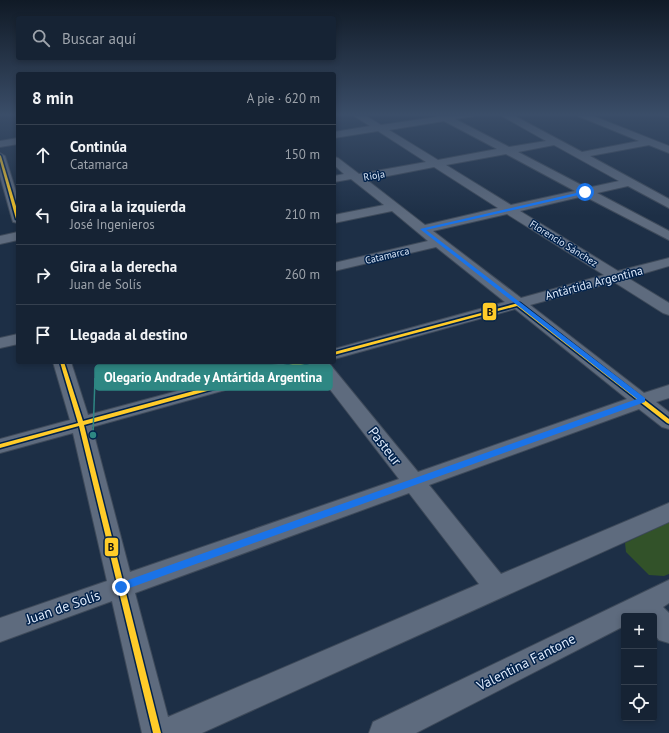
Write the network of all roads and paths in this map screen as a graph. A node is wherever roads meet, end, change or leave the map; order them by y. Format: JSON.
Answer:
{"nodes":[{"id":1,"x":412,"y":148,"type":"edge"},
{"id":2,"x":503,"y":148,"type":"edge"},
{"id":3,"x":523,"y":148,"type":"edge"},
{"id":4,"x":567,"y":148,"type":"edge"},
{"id":5,"x":619,"y":148,"type":"edge"},
{"id":6,"x":508,"y":151,"type":"junction"},
{"id":7,"x":0,"y":156,"type":"edge"},
{"id":8,"x":581,"y":156,"type":"junction"},
{"id":9,"x":336,"y":162,"type":"edge"},
{"id":10,"x":437,"y":164,"type":"junction"},
{"id":11,"x":16,"y":167,"type":"edge"},
{"id":12,"x":2,"y":170,"type":"edge"},
{"id":13,"x":355,"y":177,"type":"junction"},
{"id":14,"x":336,"y":179,"type":"edge"},
{"id":15,"x":630,"y":182,"type":"junction"},
{"id":16,"x":585,"y":192,"type":"junction"},
{"id":17,"x":10,"y":199,"type":"edge"},
{"id":18,"x":669,"y":204,"type":"edge"},
{"id":19,"x":394,"y":207,"type":"junction"},
{"id":20,"x":509,"y":209,"type":"junction"},
{"id":21,"x":16,"y":214,"type":"edge"},
{"id":22,"x":336,"y":219,"type":"edge"},
{"id":23,"x":423,"y":229,"type":"junction"},
{"id":24,"x":16,"y":236,"type":"edge"},
{"id":25,"x":669,"y":236,"type":"edge"},
{"id":26,"x":0,"y":240,"type":"edge"},
{"id":27,"x":440,"y":242,"type":"junction"},
{"id":28,"x":669,"y":262,"type":"edge"},
{"id":29,"x":336,"y":267,"type":"edge"},
{"id":30,"x":616,"y":276,"type":"junction"},
{"id":31,"x":518,"y":304,"type":"junction"},
{"id":32,"x":669,"y":310,"type":"edge"},
{"id":33,"x":16,"y":339,"type":"edge"},
{"id":34,"x":0,"y":343,"type":"edge"},
{"id":35,"x":336,"y":353,"type":"edge"},
{"id":36,"x":63,"y":364,"type":"edge"},
{"id":37,"x":299,"y":364,"type":"edge"},
{"id":38,"x":321,"y":364,"type":"edge"},
{"id":39,"x":669,"y":390,"type":"edge"},
{"id":40,"x":642,"y":400,"type":"junction"},
{"id":41,"x":669,"y":422,"type":"edge"},
{"id":42,"x":81,"y":424,"type":"junction"},
{"id":43,"x":0,"y":446,"type":"edge"},
{"id":44,"x":412,"y":482,"type":"junction"},
{"id":45,"x":669,"y":512,"type":"edge"},
{"id":46,"x":121,"y":587,"type":"junction"},
{"id":47,"x":496,"y":587,"type":"junction"},
{"id":48,"x":669,"y":591,"type":"edge"},
{"id":49,"x":643,"y":604,"type":"junction"},
{"id":50,"x":0,"y":630,"type":"edge"},
{"id":51,"x":669,"y":631,"type":"edge"},
{"id":52,"x":157,"y":733,"type":"edge"},
{"id":53,"x":167,"y":733,"type":"edge"},
{"id":54,"x":384,"y":733,"type":"edge"}],
"edges":[{"from":1,"to":10,"type":"street","name":"Florencio Sánchez"},
{"from":2,"to":6,"type":"street"},
{"from":3,"to":6,"type":"street","name":"Rioja"},
{"from":4,"to":8,"type":"street"},
{"from":5,"to":8,"type":"street"},
{"from":6,"to":10,"type":"street","name":"Rioja"},
{"from":6,"to":16,"type":"street"},
{"from":7,"to":12,"type":"street"},
{"from":8,"to":15,"type":"street"},
{"from":9,"to":13,"type":"street"},
{"from":10,"to":13,"type":"street","name":"Rioja"},
{"from":10,"to":20,"type":"street","name":"Florencio Sánchez"},
{"from":11,"to":12,"type":"street"},
{"from":12,"to":17,"type":"street"},
{"from":13,"to":14,"type":"street","name":"Rioja"},
{"from":13,"to":19,"type":"street"},
{"from":15,"to":16,"type":"street"},
{"from":15,"to":18,"type":"street"},
{"from":16,"to":20,"type":"street"},
{"from":16,"to":25,"type":"street"},
{"from":17,"to":21,"type":"street"},
{"from":19,"to":22,"type":"street"},
{"from":19,"to":23,"type":"street"},
{"from":20,"to":23,"type":"street"},
{"from":20,"to":30,"type":"street","name":"Florencio Sánchez"},
{"from":23,"to":27,"type":"street"},
{"from":24,"to":26,"type":"street"},
{"from":27,"to":29,"type":"street","name":"Catamarca"},
{"from":27,"to":31,"type":"street"},
{"from":28,"to":30,"type":"street","name":"Antártida Argentina"},
{"from":30,"to":31,"type":"street","name":"Antártida Argentina"},
{"from":30,"to":32,"type":"street","name":"Florencio Sánchez"},
{"from":31,"to":35,"type":"street","name":"Antártida Argentina"},
{"from":31,"to":40,"type":"street"},
{"from":33,"to":34,"type":"street"},
{"from":36,"to":42,"type":"street"},
{"from":37,"to":42,"type":"street"},
{"from":38,"to":44,"type":"street","name":"Pasteur"},
{"from":39,"to":40,"type":"street","name":"Juan de Solís"},
{"from":40,"to":41,"type":"street"},
{"from":40,"to":44,"type":"street","name":"Juan de Solís"},
{"from":42,"to":43,"type":"street"},
{"from":42,"to":46,"type":"street"},
{"from":44,"to":46,"type":"street","name":"Juan de Solís"},
{"from":44,"to":47,"type":"street","name":"Pasteur"},
{"from":45,"to":47,"type":"street"},
{"from":46,"to":50,"type":"street","name":"Juan de Solís"},
{"from":46,"to":52,"type":"street"},
{"from":47,"to":53,"type":"street"},
{"from":48,"to":49,"type":"street","name":"Valentina Fantone"},
{"from":49,"to":51,"type":"street"},
{"from":49,"to":54,"type":"street","name":"Valentina Fantone"}]}
